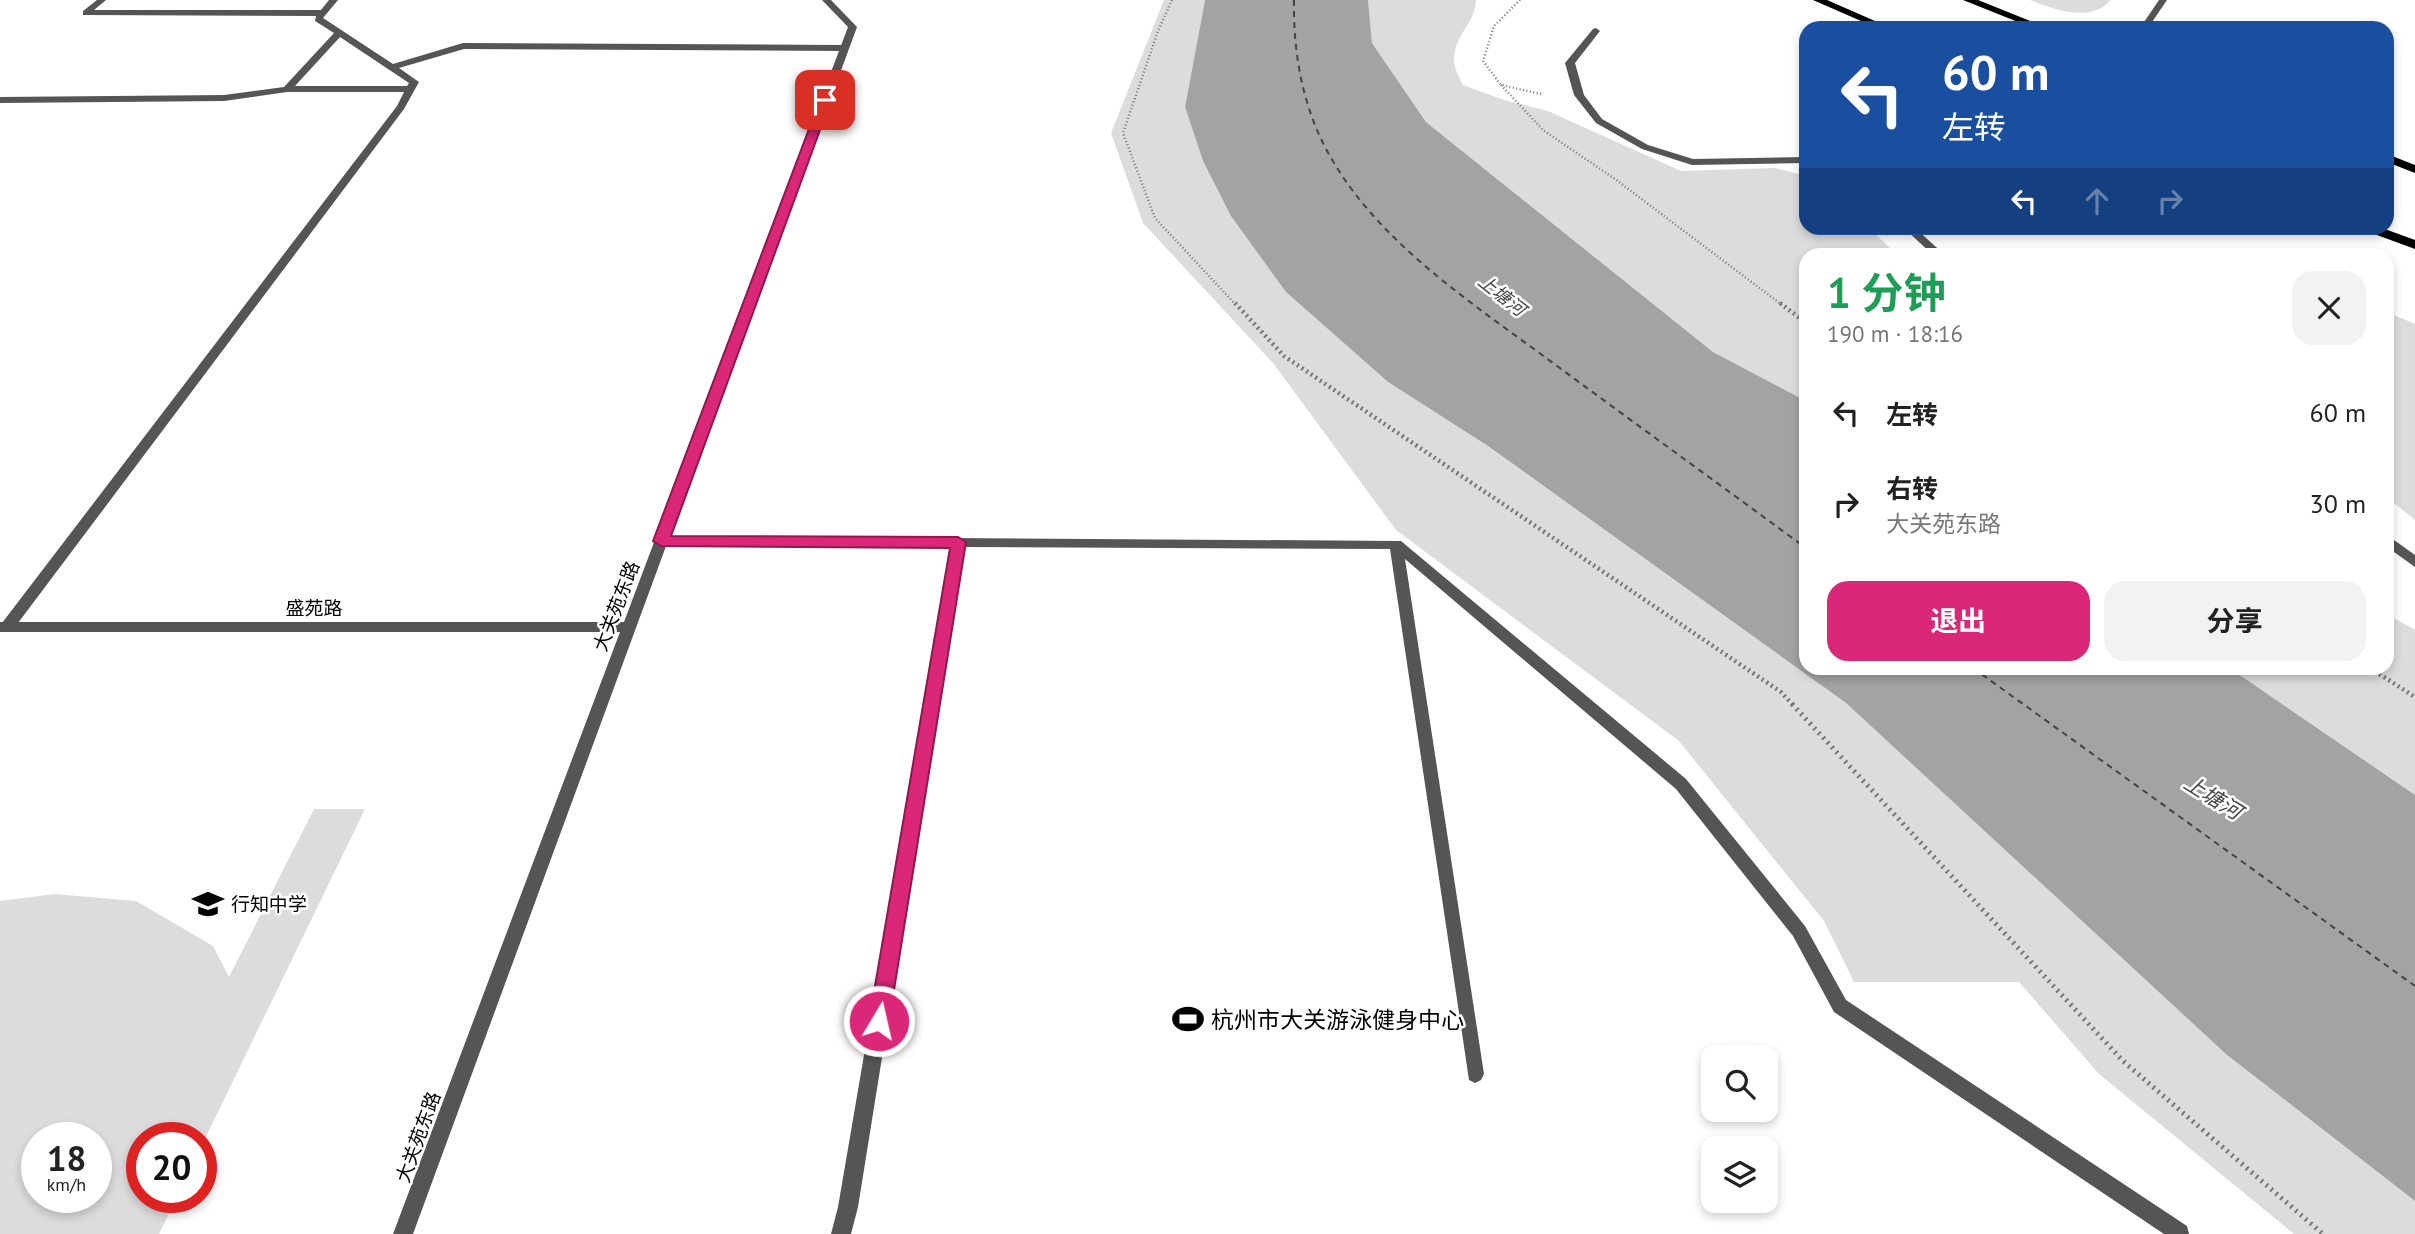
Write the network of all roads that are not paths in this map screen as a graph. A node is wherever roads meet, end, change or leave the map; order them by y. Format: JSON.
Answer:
{"nodes":[{"id":1,"x":102,"y":0,"type":"edge"},
{"id":2,"x":334,"y":0,"type":"edge"},
{"id":3,"x":826,"y":0,"type":"edge"},
{"id":4,"x":1818,"y":0,"type":"edge"},
{"id":5,"x":1968,"y":0,"type":"edge"},
{"id":6,"x":2163,"y":0,"type":"edge"},
{"id":7,"x":323,"y":13,"type":"junction"},
{"id":8,"x":1869,"y":21,"type":"edge"},
{"id":9,"x":2024,"y":21,"type":"edge"},
{"id":10,"x":2149,"y":21,"type":"edge"},
{"id":11,"x":1596,"y":31,"type":"dead end"},
{"id":12,"x":339,"y":33,"type":"junction"},
{"id":13,"x":845,"y":48,"type":"junction"},
{"id":14,"x":391,"y":68,"type":"junction"},
{"id":15,"x":287,"y":89,"type":"junction"},
{"id":16,"x":410,"y":89,"type":"junction"},
{"id":17,"x":0,"y":100,"type":"edge"},
{"id":18,"x":1799,"y":160,"type":"edge"},
{"id":19,"x":2394,"y":162,"type":"edge"},
{"id":20,"x":2415,"y":169,"type":"edge"},
{"id":21,"x":1917,"y":235,"type":"edge"},
{"id":22,"x":2389,"y":235,"type":"edge"},
{"id":23,"x":2415,"y":245,"type":"edge"},
{"id":24,"x":1932,"y":248,"type":"edge"},
{"id":25,"x":661,"y":541,"type":"junction"},
{"id":26,"x":958,"y":542,"type":"junction"},
{"id":27,"x":1396,"y":544,"type":"junction"},
{"id":28,"x":2394,"y":546,"type":"edge"},
{"id":29,"x":2415,"y":562,"type":"edge"},
{"id":30,"x":3,"y":627,"type":"edge"},
{"id":31,"x":629,"y":627,"type":"junction"},
{"id":32,"x":1475,"y":1074,"type":"dead end"},
{"id":33,"x":2180,"y":1233,"type":"edge"},
{"id":34,"x":403,"y":1234,"type":"edge"},
{"id":35,"x":841,"y":1234,"type":"edge"}],
"edges":[{"from":1,"to":7,"type":"street"},
{"from":2,"to":7,"type":"street"},
{"from":3,"to":13,"type":"street","name":"大关苑东路"},
{"from":4,"to":8,"type":"main road"},
{"from":5,"to":9,"type":"main road"},
{"from":6,"to":10,"type":"street"},
{"from":7,"to":12,"type":"street"},
{"from":11,"to":18,"type":"street"},
{"from":12,"to":14,"type":"street"},
{"from":12,"to":15,"type":"street"},
{"from":13,"to":14,"type":"street"},
{"from":13,"to":25,"type":"street","name":"大关苑东路"},
{"from":14,"to":16,"type":"street"},
{"from":15,"to":16,"type":"street"},
{"from":15,"to":17,"type":"street"},
{"from":16,"to":30,"type":"street"},
{"from":19,"to":20,"type":"main road"},
{"from":21,"to":24,"type":"street"},
{"from":22,"to":23,"type":"main road"},
{"from":25,"to":26,"type":"street"},
{"from":25,"to":31,"type":"street","name":"大关苑东路"},
{"from":26,"to":27,"type":"street"},
{"from":26,"to":35,"type":"street"},
{"from":27,"to":32,"type":"street"},
{"from":27,"to":33,"type":"street"},
{"from":28,"to":29,"type":"street"},
{"from":30,"to":31,"type":"street","name":"盛苑路"},
{"from":31,"to":34,"type":"street","name":"大关苑东路"}]}
